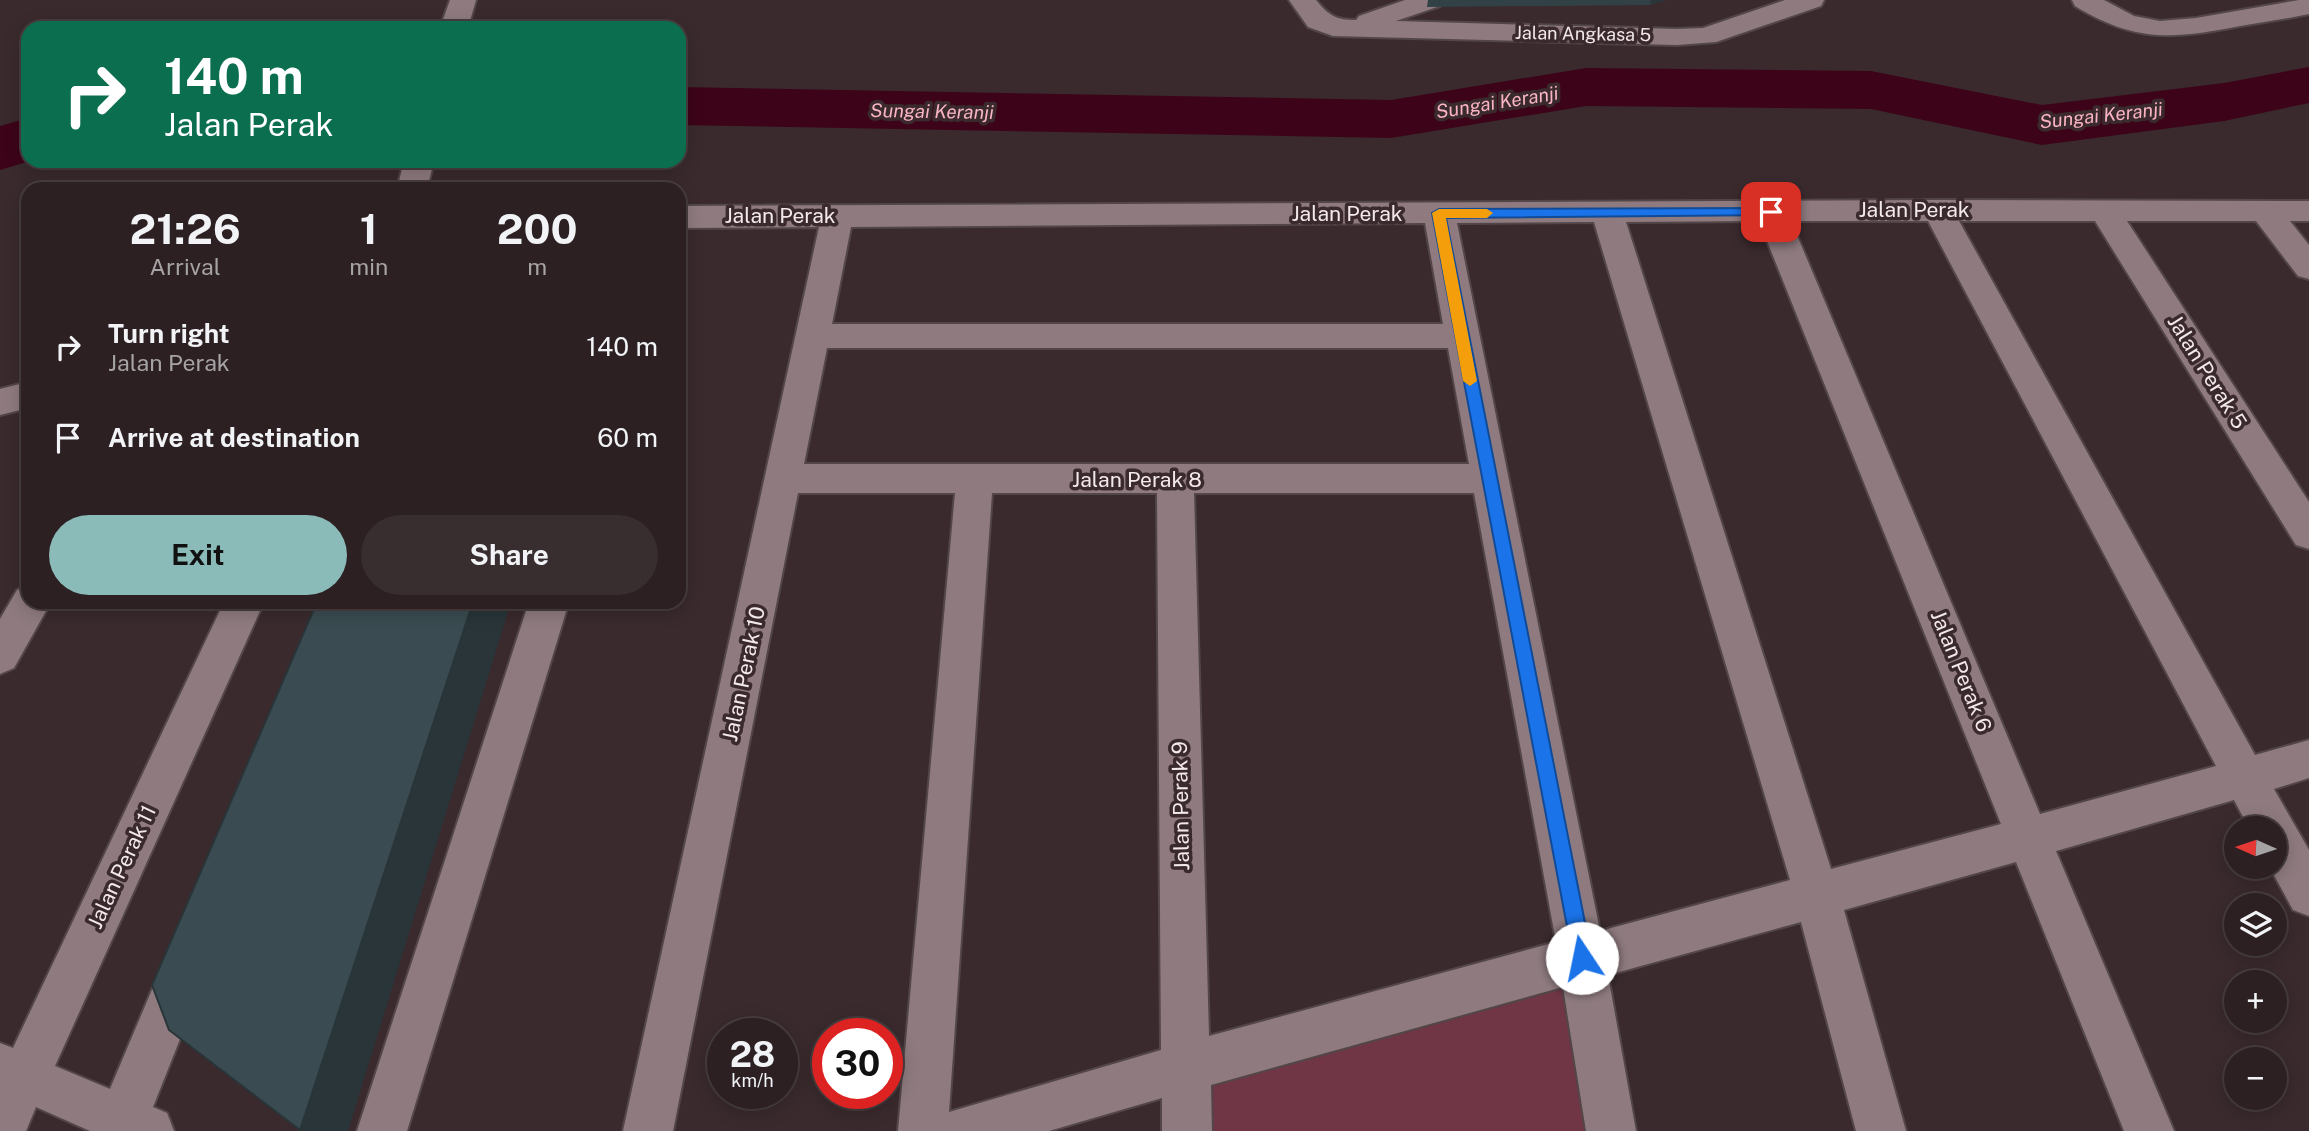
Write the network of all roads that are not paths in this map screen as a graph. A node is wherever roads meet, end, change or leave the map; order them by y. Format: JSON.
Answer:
{"nodes":[{"id":1,"x":463,"y":0,"type":"edge"},
{"id":2,"x":1302,"y":0,"type":"edge"},
{"id":3,"x":1430,"y":0,"type":"edge"},
{"id":4,"x":1811,"y":0,"type":"edge"},
{"id":5,"x":2085,"y":0,"type":"edge"},
{"id":6,"x":2290,"y":6,"type":"edge"},
{"id":7,"x":456,"y":21,"type":"edge"},
{"id":8,"x":1350,"y":29,"type":"junction"},
{"id":9,"x":1938,"y":210,"type":"junction"},
{"id":10,"x":2105,"y":211,"type":"junction"},
{"id":11,"x":2265,"y":211,"type":"junction"},
{"id":12,"x":2309,"y":211,"type":"edge"},
{"id":13,"x":1771,"y":212,"type":"junction"},
{"id":14,"x":1439,"y":213,"type":"junction"},
{"id":15,"x":1607,"y":213,"type":"junction"},
{"id":16,"x":837,"y":216,"type":"junction"},
{"id":17,"x":686,"y":217,"type":"edge"},
{"id":18,"x":2309,"y":268,"type":"edge"},
{"id":19,"x":812,"y":336,"type":"junction"},
{"id":20,"x":1461,"y":336,"type":"junction"},
{"id":21,"x":21,"y":397,"type":"edge"},
{"id":22,"x":0,"y":402,"type":"edge"},
{"id":23,"x":785,"y":478,"type":"junction"},
{"id":24,"x":1489,"y":479,"type":"junction"},
{"id":25,"x":975,"y":480,"type":"junction"},
{"id":26,"x":1175,"y":481,"type":"junction"},
{"id":27,"x":2309,"y":534,"type":"edge"},
{"id":28,"x":27,"y":609,"type":"edge"},
{"id":29,"x":241,"y":609,"type":"edge"},
{"id":30,"x":547,"y":609,"type":"edge"},
{"id":31,"x":0,"y":656,"type":"edge"},
{"id":32,"x":2309,"y":759,"type":"edge"},
{"id":33,"x":2244,"y":778,"type":"junction"},
{"id":34,"x":2265,"y":816,"type":"edge"},
{"id":35,"x":2030,"y":839,"type":"junction"},
{"id":36,"x":2287,"y":855,"type":"edge"},
{"id":37,"x":2309,"y":894,"type":"edge"},
{"id":38,"x":1816,"y":896,"type":"junction"},
{"id":39,"x":200,"y":931,"type":"edge"},
{"id":40,"x":1582,"y":958,"type":"junction"},
{"id":41,"x":1186,"y":1065,"type":"junction"},
{"id":42,"x":13,"y":1072,"type":"edge"},
{"id":43,"x":130,"y":1128,"type":"edge"},
{"id":44,"x":0,"y":1131,"type":"edge"},
{"id":45,"x":382,"y":1131,"type":"edge"},
{"id":46,"x":648,"y":1131,"type":"edge"},
{"id":47,"x":923,"y":1131,"type":"edge"},
{"id":48,"x":964,"y":1131,"type":"edge"},
{"id":49,"x":1187,"y":1131,"type":"edge"},
{"id":50,"x":1611,"y":1131,"type":"edge"},
{"id":51,"x":1881,"y":1131,"type":"edge"},
{"id":52,"x":2149,"y":1131,"type":"edge"}],
"edges":[{"from":1,"to":7,"type":"street"},
{"from":2,"to":8,"type":"street","name":"Jalan Angkasa 5"},
{"from":3,"to":8,"type":"street"},
{"from":4,"to":8,"type":"street","name":"Jalan Angkasa 5"},
{"from":5,"to":6,"type":"street"},
{"from":9,"to":10,"type":"street","name":"Jalan Perak"},
{"from":9,"to":13,"type":"street","name":"Jalan Perak"},
{"from":9,"to":33,"type":"street"},
{"from":10,"to":11,"type":"street","name":"Jalan Perak"},
{"from":10,"to":27,"type":"street","name":"Jalan Perak 5"},
{"from":11,"to":12,"type":"street","name":"Jalan Perak"},
{"from":11,"to":18,"type":"street"},
{"from":13,"to":15,"type":"street","name":"Jalan Perak"},
{"from":13,"to":35,"type":"street","name":"Jalan Perak 6"},
{"from":14,"to":15,"type":"street","name":"Jalan Perak"},
{"from":14,"to":16,"type":"street","name":"Jalan Perak"},
{"from":14,"to":20,"type":"street"},
{"from":15,"to":38,"type":"street"},
{"from":16,"to":17,"type":"street","name":"Jalan Perak"},
{"from":16,"to":19,"type":"street","name":"Jalan Perak 10"},
{"from":19,"to":20,"type":"street"},
{"from":19,"to":23,"type":"street","name":"Jalan Perak 10"},
{"from":20,"to":24,"type":"street"},
{"from":21,"to":22,"type":"street"},
{"from":23,"to":25,"type":"street","name":"Jalan Perak 8"},
{"from":23,"to":46,"type":"street","name":"Jalan Perak 10"},
{"from":24,"to":26,"type":"street","name":"Jalan Perak 8"},
{"from":24,"to":40,"type":"street"},
{"from":25,"to":26,"type":"street","name":"Jalan Perak 8"},
{"from":25,"to":47,"type":"street"},
{"from":26,"to":41,"type":"street","name":"Jalan Perak 9"},
{"from":28,"to":31,"type":"street"},
{"from":29,"to":42,"type":"street","name":"Jalan Perak 11"},
{"from":30,"to":45,"type":"street"},
{"from":32,"to":33,"type":"street"},
{"from":33,"to":34,"type":"street"},
{"from":33,"to":35,"type":"street"},
{"from":35,"to":38,"type":"street"},
{"from":35,"to":52,"type":"street","name":"Jalan Perak 6"},
{"from":36,"to":37,"type":"street"},
{"from":38,"to":40,"type":"street"},
{"from":38,"to":51,"type":"street"},
{"from":39,"to":43,"type":"street"},
{"from":40,"to":41,"type":"street"},
{"from":40,"to":50,"type":"street"},
{"from":41,"to":48,"type":"street"},
{"from":41,"to":49,"type":"street","name":"Jalan Perak 9"},
{"from":42,"to":43,"type":"street"},
{"from":42,"to":44,"type":"street","name":"Jalan Perak 11"}]}
